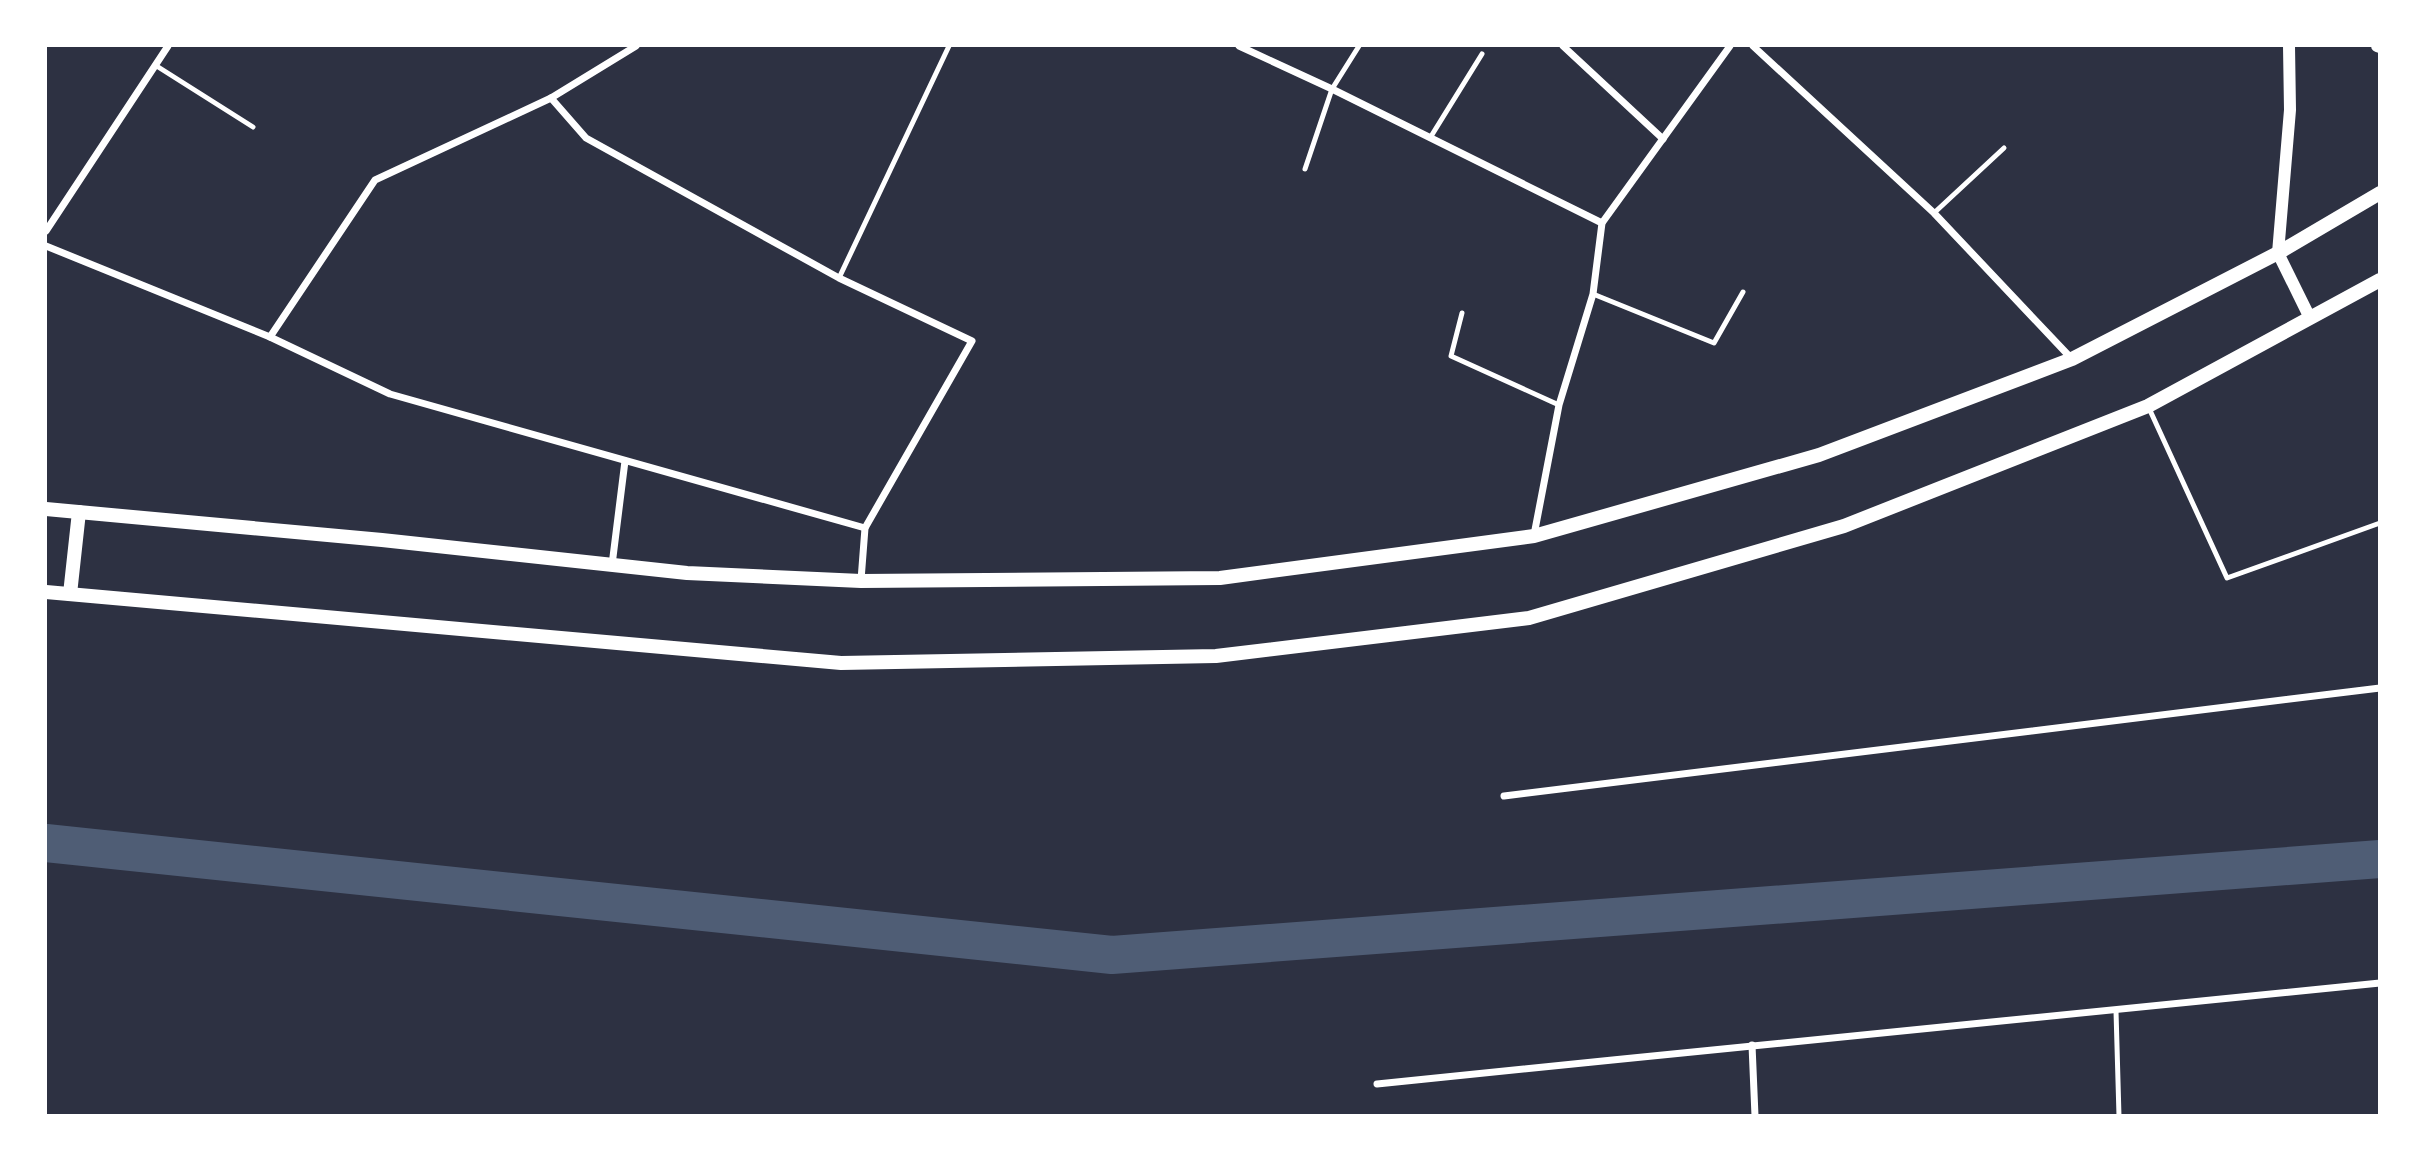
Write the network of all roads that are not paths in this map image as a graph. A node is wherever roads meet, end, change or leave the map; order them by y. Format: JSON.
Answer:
{"nodes":[{"id":1,"x":168,"y":46,"type":"edge"},
{"id":2,"x":636,"y":46,"type":"edge"},
{"id":3,"x":949,"y":46,"type":"edge"},
{"id":4,"x":1239,"y":46,"type":"edge"},
{"id":5,"x":1260,"y":46,"type":"edge"},
{"id":6,"x":1359,"y":46,"type":"edge"},
{"id":7,"x":1563,"y":46,"type":"edge"},
{"id":8,"x":1730,"y":46,"type":"edge"},
{"id":9,"x":1753,"y":46,"type":"edge"},
{"id":10,"x":2289,"y":46,"type":"edge"},
{"id":11,"x":1255,"y":53,"type":"junction"},
{"id":12,"x":1482,"y":54,"type":"dead end"},
{"id":13,"x":155,"y":65,"type":"junction"},
{"id":14,"x":1332,"y":89,"type":"junction"},
{"id":15,"x":551,"y":98,"type":"junction"},
{"id":16,"x":253,"y":127,"type":"dead end"},
{"id":17,"x":1430,"y":138,"type":"junction"},
{"id":18,"x":1663,"y":139,"type":"junction"},
{"id":19,"x":2004,"y":148,"type":"dead end"},
{"id":20,"x":1305,"y":169,"type":"dead end"},
{"id":21,"x":2379,"y":193,"type":"edge"},
{"id":22,"x":1934,"y":212,"type":"junction"},
{"id":23,"x":1602,"y":223,"type":"junction"},
{"id":24,"x":46,"y":231,"type":"edge"},
{"id":25,"x":46,"y":246,"type":"edge"},
{"id":26,"x":2278,"y":253,"type":"junction"},
{"id":27,"x":839,"y":278,"type":"junction"},
{"id":28,"x":2379,"y":280,"type":"edge"},
{"id":29,"x":1743,"y":292,"type":"dead end"},
{"id":30,"x":1593,"y":294,"type":"junction"},
{"id":31,"x":1462,"y":313,"type":"dead end"},
{"id":32,"x":2310,"y":318,"type":"junction"},
{"id":33,"x":270,"y":337,"type":"junction"},
{"id":34,"x":2072,"y":359,"type":"junction"},
{"id":35,"x":1559,"y":405,"type":"junction"},
{"id":36,"x":2148,"y":406,"type":"junction"},
{"id":37,"x":625,"y":461,"type":"junction"},
{"id":38,"x":46,"y":509,"type":"edge"},
{"id":39,"x":79,"y":512,"type":"junction"},
{"id":40,"x":2379,"y":523,"type":"edge"},
{"id":41,"x":865,"y":528,"type":"junction"},
{"id":42,"x":1534,"y":536,"type":"junction"},
{"id":43,"x":612,"y":565,"type":"junction"},
{"id":44,"x":861,"y":581,"type":"junction"},
{"id":45,"x":46,"y":592,"type":"edge"},
{"id":46,"x":71,"y":594,"type":"junction"},
{"id":47,"x":2379,"y":688,"type":"edge"},
{"id":48,"x":1504,"y":796,"type":"dead end"},
{"id":49,"x":2379,"y":983,"type":"edge"},
{"id":50,"x":2116,"y":1011,"type":"junction"},
{"id":51,"x":1752,"y":1045,"type":"junction"},
{"id":52,"x":1377,"y":1084,"type":"dead end"},
{"id":53,"x":1755,"y":1115,"type":"edge"},
{"id":54,"x":2119,"y":1115,"type":"edge"}],
"edges":[{"from":1,"to":13,"type":"street"},
{"from":2,"to":15,"type":"street"},
{"from":3,"to":27,"type":"lane"},
{"from":4,"to":11,"type":"street"},
{"from":5,"to":11,"type":"lane"},
{"from":6,"to":14,"type":"lane"},
{"from":7,"to":18,"type":"street"},
{"from":8,"to":18,"type":"street"},
{"from":9,"to":22,"type":"street"},
{"from":10,"to":26,"type":"street"},
{"from":11,"to":14,"type":"street"},
{"from":12,"to":17,"type":"lane"},
{"from":13,"to":16,"type":"lane"},
{"from":13,"to":24,"type":"street"},
{"from":14,"to":17,"type":"street"},
{"from":14,"to":20,"type":"lane"},
{"from":15,"to":27,"type":"street"},
{"from":15,"to":33,"type":"street"},
{"from":17,"to":23,"type":"street"},
{"from":18,"to":23,"type":"street"},
{"from":19,"to":22,"type":"lane"},
{"from":21,"to":26,"type":"main road"},
{"from":22,"to":34,"type":"street"},
{"from":23,"to":30,"type":"street"},
{"from":25,"to":33,"type":"street"},
{"from":26,"to":32,"type":"street"},
{"from":26,"to":34,"type":"main road"},
{"from":27,"to":41,"type":"street"},
{"from":28,"to":32,"type":"main road"},
{"from":29,"to":30,"type":"lane"},
{"from":30,"to":35,"type":"street"},
{"from":31,"to":35,"type":"lane"},
{"from":32,"to":36,"type":"main road"},
{"from":33,"to":37,"type":"street"},
{"from":34,"to":42,"type":"main road"},
{"from":35,"to":42,"type":"street"},
{"from":36,"to":40,"type":"lane"},
{"from":36,"to":46,"type":"main road"},
{"from":37,"to":41,"type":"street"},
{"from":37,"to":43,"type":"street"},
{"from":38,"to":39,"type":"main road"},
{"from":39,"to":43,"type":"main road"},
{"from":39,"to":46,"type":"main road"},
{"from":41,"to":44,"type":"street"},
{"from":42,"to":44,"type":"main road"},
{"from":43,"to":44,"type":"main road"},
{"from":45,"to":46,"type":"main road"},
{"from":47,"to":48,"type":"street"},
{"from":49,"to":50,"type":"street"},
{"from":50,"to":51,"type":"street"},
{"from":50,"to":54,"type":"lane"},
{"from":51,"to":52,"type":"street"},
{"from":51,"to":53,"type":"street"}]}
